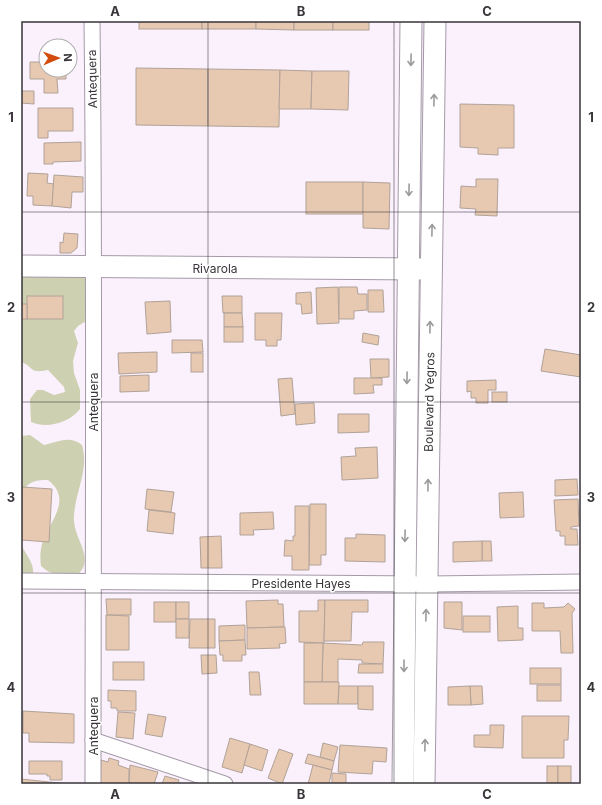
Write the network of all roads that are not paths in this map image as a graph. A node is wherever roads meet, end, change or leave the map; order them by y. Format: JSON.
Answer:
{"nodes":[{"id":1,"x":92,"y":21,"type":"edge"},
{"id":2,"x":411,"y":21,"type":"edge"},
{"id":3,"x":435,"y":21,"type":"edge"},
{"id":4,"x":21,"y":266,"type":"edge"},
{"id":5,"x":94,"y":267,"type":"junction"},
{"id":6,"x":408,"y":269,"type":"junction"},
{"id":7,"x":431,"y":269,"type":"junction"},
{"id":8,"x":21,"y":581,"type":"edge"},
{"id":9,"x":92,"y":582,"type":"junction"},
{"id":10,"x":581,"y":582,"type":"edge"},
{"id":11,"x":405,"y":584,"type":"junction"},
{"id":12,"x":427,"y":584,"type":"junction"},
{"id":13,"x":93,"y":740,"type":"junction"},
{"id":14,"x":93,"y":784,"type":"edge"},
{"id":15,"x":225,"y":784,"type":"edge"},
{"id":16,"x":403,"y":784,"type":"edge"},
{"id":17,"x":424,"y":784,"type":"edge"}],
"edges":[{"from":1,"to":5,"type":"street","name":"Antequera"},
{"from":2,"to":6,"type":"street","name":"Boulevard Yegros","one_way":true},
{"from":7,"to":3,"type":"street","name":"Boulevard Yegros","one_way":true},
{"from":4,"to":5,"type":"street","name":"Rivarola"},
{"from":5,"to":6,"type":"street","name":"Rivarola"},
{"from":5,"to":9,"type":"street","name":"Antequera"},
{"from":6,"to":7,"type":"street","name":"Rivarola"},
{"from":6,"to":11,"type":"street","name":"Boulevard Yegros","one_way":true},
{"from":12,"to":7,"type":"street","name":"Boulevard Yegros","one_way":true},
{"from":8,"to":9,"type":"street","name":"Presidente Hayes"},
{"from":9,"to":11,"type":"street","name":"Presidente Hayes"},
{"from":9,"to":13,"type":"street","name":"Antequera"},
{"from":10,"to":12,"type":"street","name":"Presidente Hayes"},
{"from":11,"to":12,"type":"street","name":"Presidente Hayes"},
{"from":11,"to":16,"type":"street","name":"Boulevard Yegros","one_way":true},
{"from":17,"to":12,"type":"street","name":"Boulevard Yegros","one_way":true},
{"from":13,"to":14,"type":"street","name":"Antequera"},
{"from":13,"to":15,"type":"street"}]}
